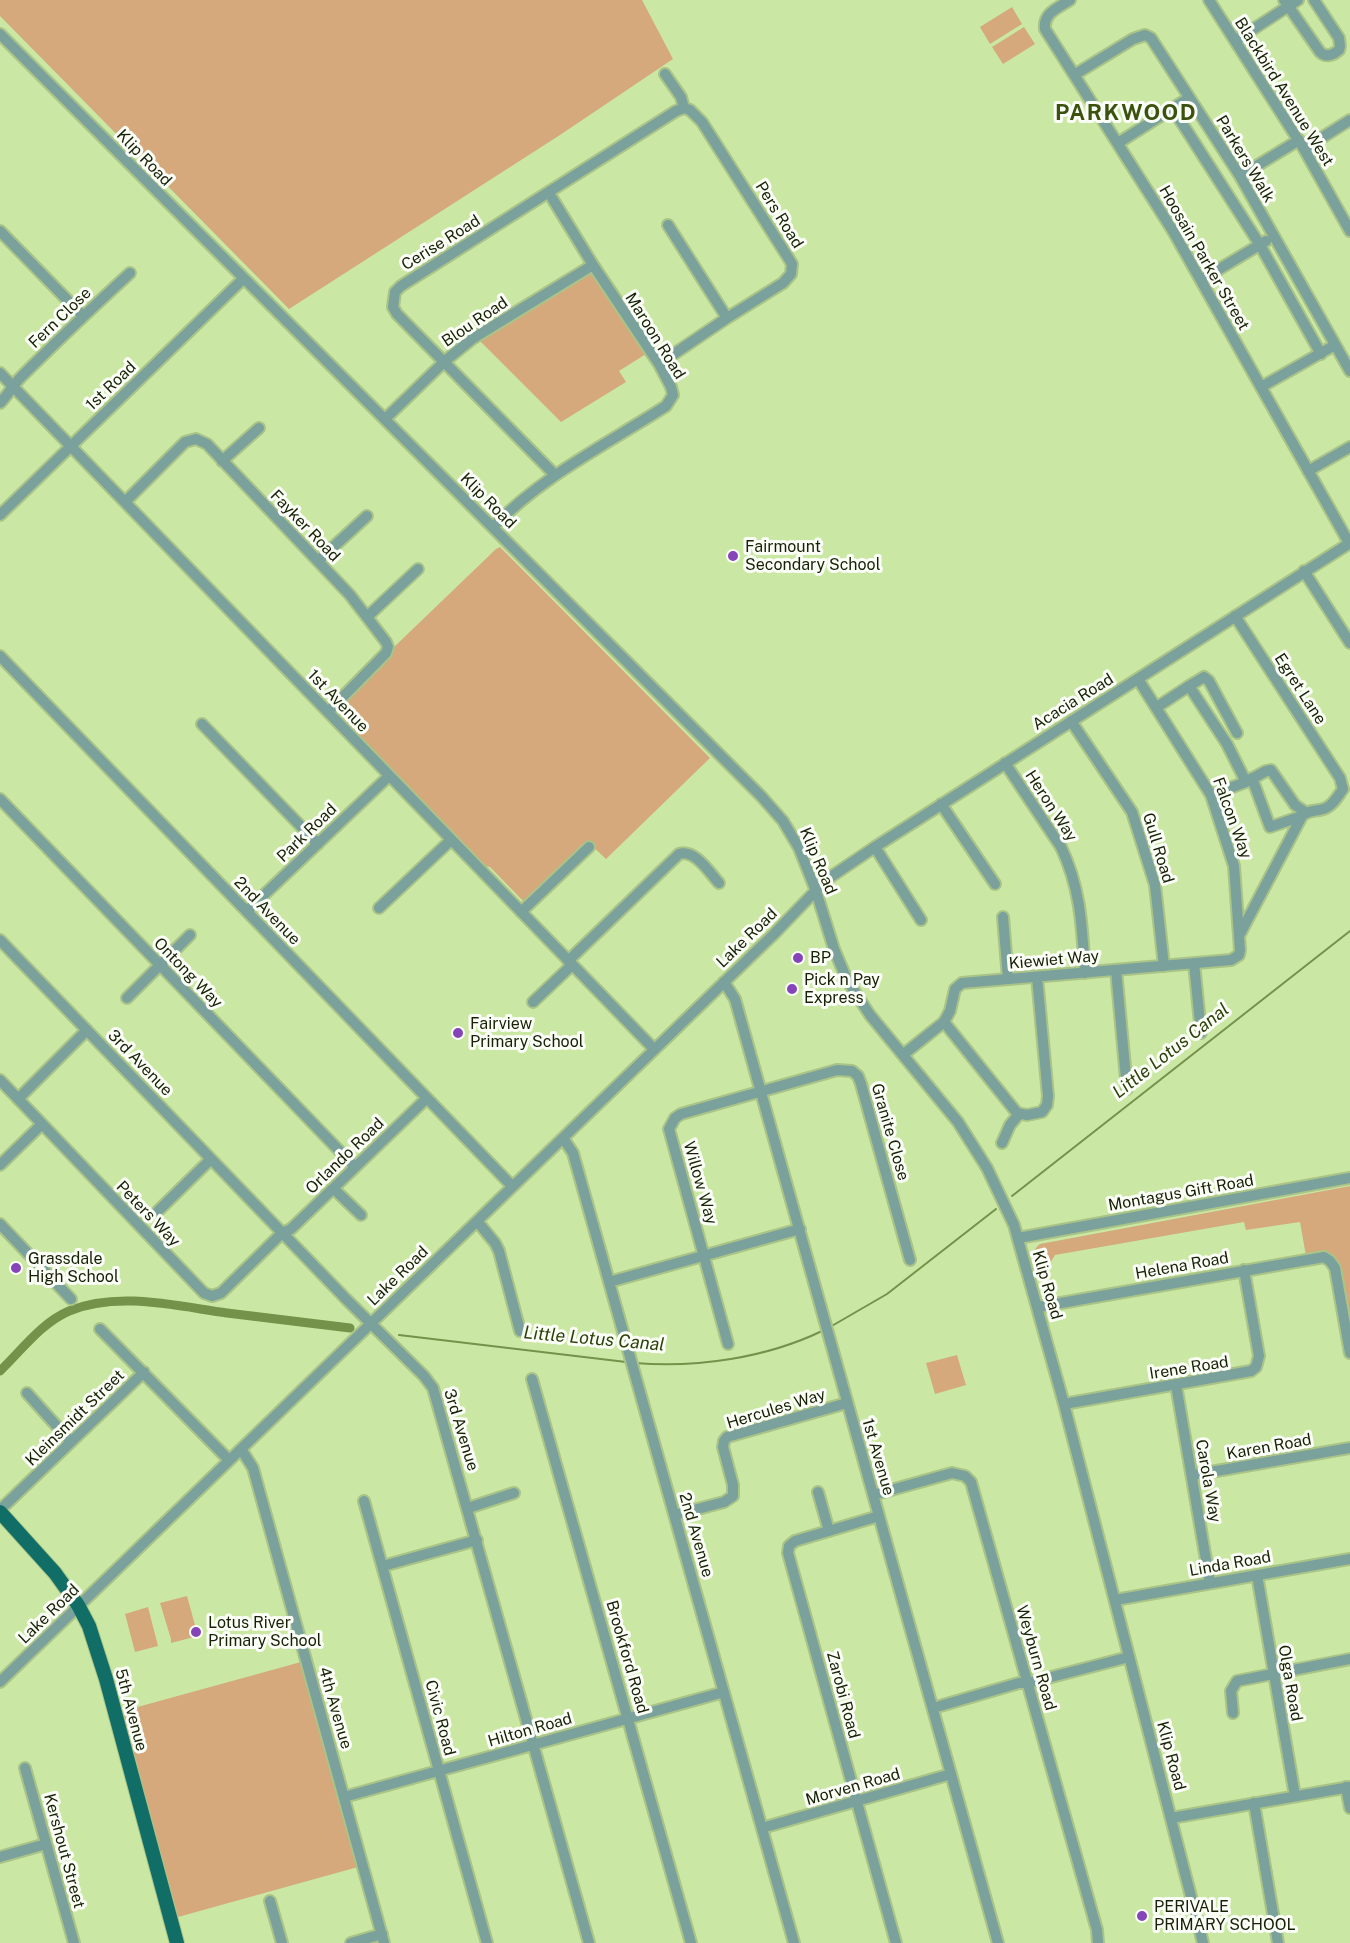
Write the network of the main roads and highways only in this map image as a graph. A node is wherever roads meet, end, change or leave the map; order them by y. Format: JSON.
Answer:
{"nodes":[{"id":1,"x":0,"y":1511,"type":"edge"},
{"id":2,"x":177,"y":1943,"type":"edge"}],
"edges":[{"from":1,"to":2,"type":"main road","name":"5th Avenue"}]}
